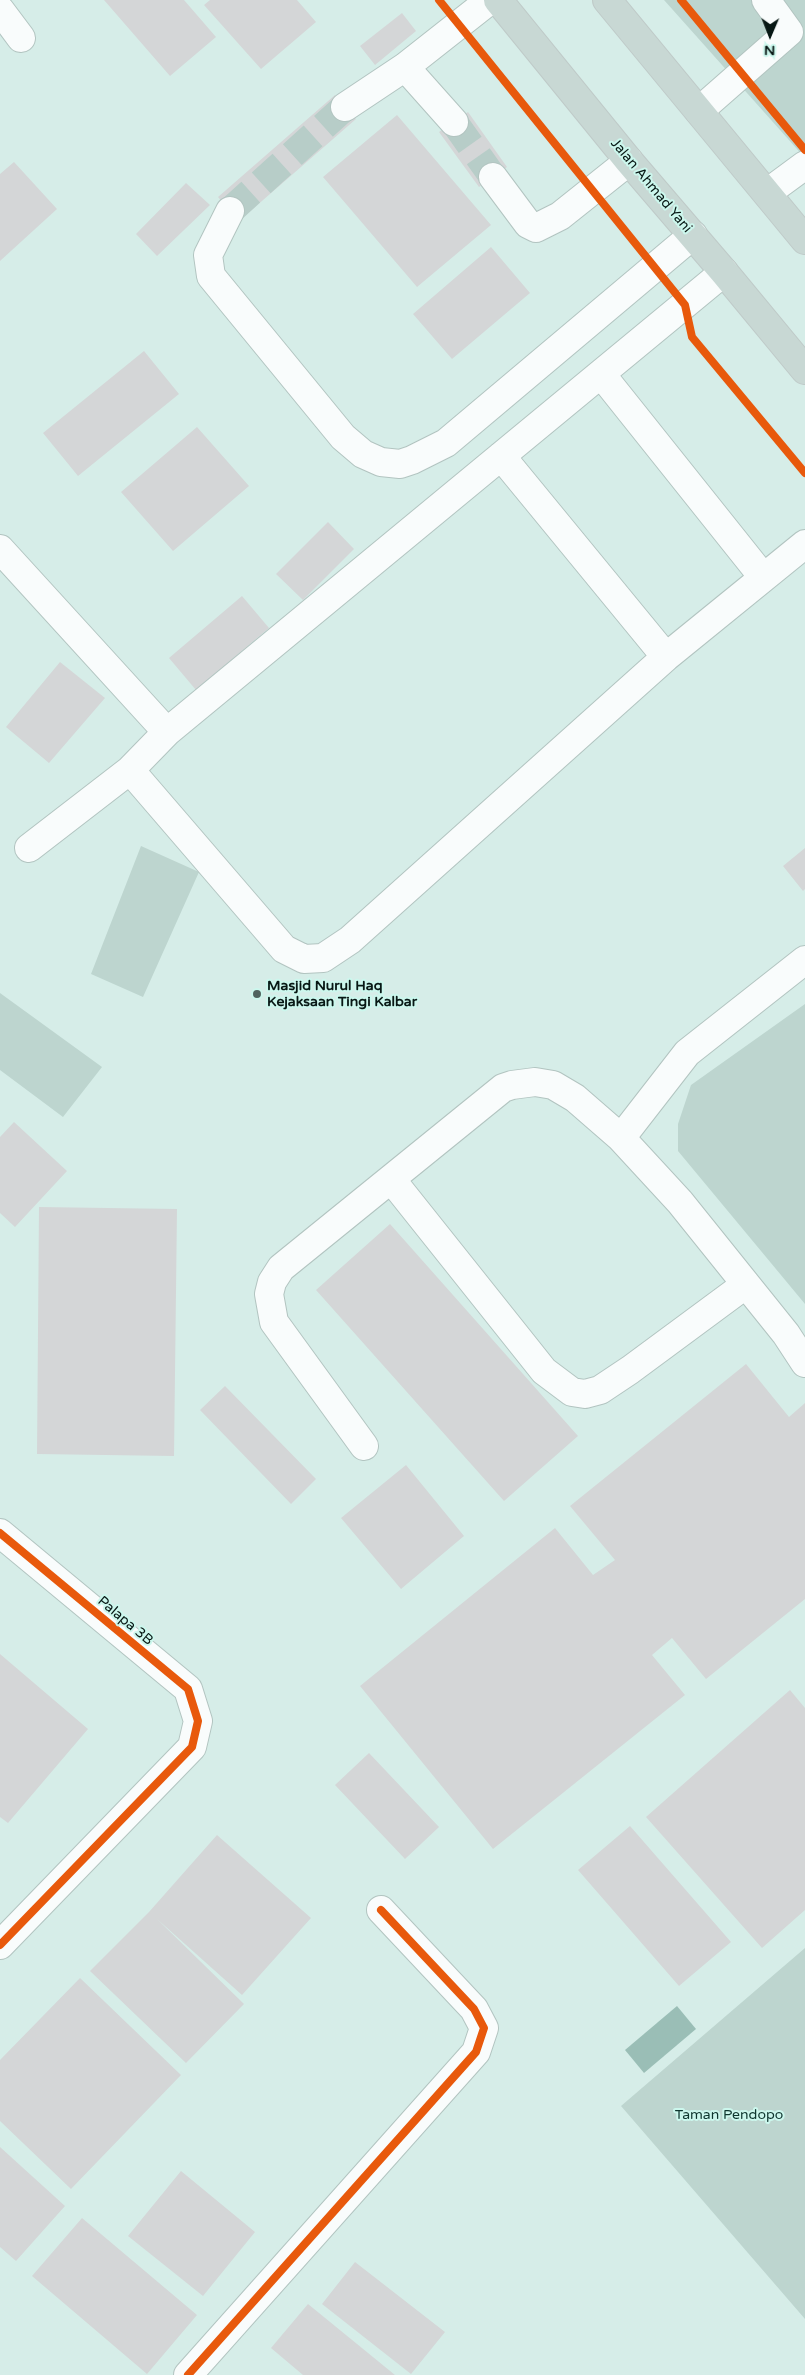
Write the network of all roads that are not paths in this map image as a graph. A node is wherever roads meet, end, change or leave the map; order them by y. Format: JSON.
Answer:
{"nodes":[{"id":1,"x":490,"y":0,"type":"edge"},
{"id":2,"x":498,"y":0,"type":"edge"},
{"id":3,"x":607,"y":0,"type":"edge"},
{"id":4,"x":766,"y":0,"type":"edge"},
{"id":5,"x":0,"y":10,"type":"edge"},
{"id":6,"x":21,"y":38,"type":"dead end"},
{"id":7,"x":405,"y":67,"type":"junction"},
{"id":8,"x":345,"y":107,"type":"tunnel mouth"},
{"id":9,"x":699,"y":111,"type":"junction"},
{"id":10,"x":454,"y":122,"type":"tunnel mouth"},
{"id":11,"x":628,"y":161,"type":"junction"},
{"id":12,"x":805,"y":165,"type":"edge"},
{"id":13,"x":493,"y":177,"type":"tunnel mouth"},
{"id":14,"x":767,"y":193,"type":"junction"},
{"id":15,"x":230,"y":211,"type":"tunnel mouth"},
{"id":16,"x":693,"y":236,"type":"junction"},
{"id":17,"x":805,"y":240,"type":"edge"},
{"id":18,"x":724,"y":272,"type":"junction"},
{"id":19,"x":805,"y":370,"type":"edge"},
{"id":20,"x":601,"y":374,"type":"junction"},
{"id":21,"x":502,"y":456,"type":"junction"},
{"id":22,"x":805,"y":544,"type":"edge"},
{"id":23,"x":0,"y":549,"type":"edge"},
{"id":24,"x":763,"y":577,"type":"junction"},
{"id":25,"x":666,"y":657,"type":"junction"},
{"id":26,"x":167,"y":732,"type":"junction"},
{"id":27,"x":130,"y":770,"type":"junction"},
{"id":28,"x":29,"y":848,"type":"dead end"},
{"id":29,"x":805,"y":960,"type":"edge"},
{"id":30,"x":621,"y":1138,"type":"junction"},
{"id":31,"x":391,"y":1179,"type":"junction"},
{"id":32,"x":745,"y":1285,"type":"junction"},
{"id":33,"x":805,"y":1363,"type":"edge"},
{"id":34,"x":364,"y":1446,"type":"dead end"},
{"id":35,"x":0,"y":1533,"type":"edge"},
{"id":36,"x":381,"y":1910,"type":"dead end"},
{"id":37,"x":0,"y":1945,"type":"edge"},
{"id":38,"x":188,"y":2375,"type":"edge"}],
"edges":[{"from":1,"to":7,"type":"street"},
{"from":2,"to":11,"type":"highway","name":"Jalan Ahmad Yani"},
{"from":3,"to":9,"type":"highway"},
{"from":4,"to":9,"type":"street"},
{"from":5,"to":6,"type":"street"},
{"from":7,"to":8,"type":"street"},
{"from":7,"to":10,"type":"street"},
{"from":9,"to":14,"type":"highway"},
{"from":11,"to":13,"type":"street"},
{"from":11,"to":16,"type":"highway","name":"Jalan Ahmad Yani"},
{"from":12,"to":14,"type":"street"},
{"from":14,"to":17,"type":"highway"},
{"from":15,"to":16,"type":"street"},
{"from":16,"to":18,"type":"highway","name":"Jalan Ahmad Yani"},
{"from":18,"to":19,"type":"highway","name":"Jalan Ahmad Yani"},
{"from":18,"to":20,"type":"street"},
{"from":20,"to":21,"type":"street"},
{"from":20,"to":24,"type":"street"},
{"from":21,"to":25,"type":"street"},
{"from":21,"to":26,"type":"street"},
{"from":22,"to":24,"type":"street"},
{"from":23,"to":26,"type":"street"},
{"from":24,"to":25,"type":"street"},
{"from":25,"to":27,"type":"street"},
{"from":26,"to":27,"type":"street"},
{"from":27,"to":28,"type":"street"},
{"from":29,"to":30,"type":"street"},
{"from":30,"to":31,"type":"street"},
{"from":30,"to":32,"type":"street"},
{"from":31,"to":32,"type":"street"},
{"from":31,"to":34,"type":"street"},
{"from":32,"to":33,"type":"street"},
{"from":35,"to":37,"type":"street","name":"Palapa 3B"},
{"from":36,"to":38,"type":"street"}]}
